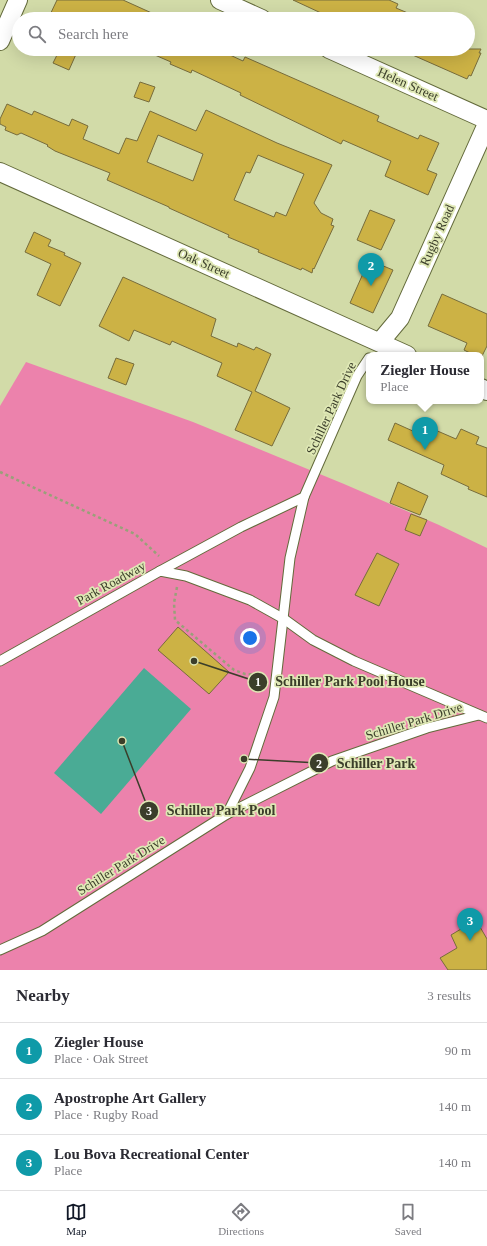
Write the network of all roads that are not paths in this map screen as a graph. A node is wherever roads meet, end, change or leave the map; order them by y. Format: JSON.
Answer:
{"nodes":[{"id":1,"x":18,"y":0,"type":"edge"},
{"id":2,"x":220,"y":0,"type":"edge"},
{"id":3,"x":13,"y":12,"type":"edge"},
{"id":4,"x":247,"y":12,"type":"edge"},
{"id":5,"x":12,"y":14,"type":"edge"},
{"id":6,"x":0,"y":41,"type":"edge"},
{"id":7,"x":345,"y":56,"type":"edge"},
{"id":8,"x":487,"y":120,"type":"edge"},
{"id":9,"x":487,"y":124,"type":"edge"},
{"id":10,"x":0,"y":172,"type":"edge"},
{"id":11,"x":375,"y":349,"type":"edge"},
{"id":12,"x":391,"y":352,"type":"edge"},
{"id":13,"x":366,"y":362,"type":"edge"},
{"id":14,"x":304,"y":497,"type":"junction"},
{"id":15,"x":160,"y":571,"type":"junction"},
{"id":16,"x":284,"y":619,"type":"junction"},
{"id":17,"x":0,"y":661,"type":"edge"},
{"id":18,"x":483,"y":717,"type":"edge"},
{"id":19,"x":227,"y":814,"type":"junction"},
{"id":20,"x":0,"y":950,"type":"edge"}],
"edges":[{"from":1,"to":3,"type":"street"},
{"from":2,"to":4,"type":"street"},
{"from":5,"to":6,"type":"street"},
{"from":7,"to":8,"type":"street","name":"Helen Street"},
{"from":9,"to":11,"type":"street","name":"Rugby Road"},
{"from":10,"to":11,"type":"street","name":"Oak Street"},
{"from":11,"to":12,"type":"street","name":"Oak Street"},
{"from":13,"to":14,"type":"lane","name":"Schiller Park Drive"},
{"from":14,"to":15,"type":"lane"},
{"from":14,"to":16,"type":"lane"},
{"from":15,"to":16,"type":"lane","name":"Park Roadway"},
{"from":15,"to":17,"type":"lane","name":"Park Roadway"},
{"from":16,"to":18,"type":"lane","name":"Park Roadway"},
{"from":16,"to":19,"type":"lane"},
{"from":18,"to":19,"type":"lane","name":"Schiller Park Drive"},
{"from":19,"to":20,"type":"lane","name":"Schiller Park Drive"}]}
